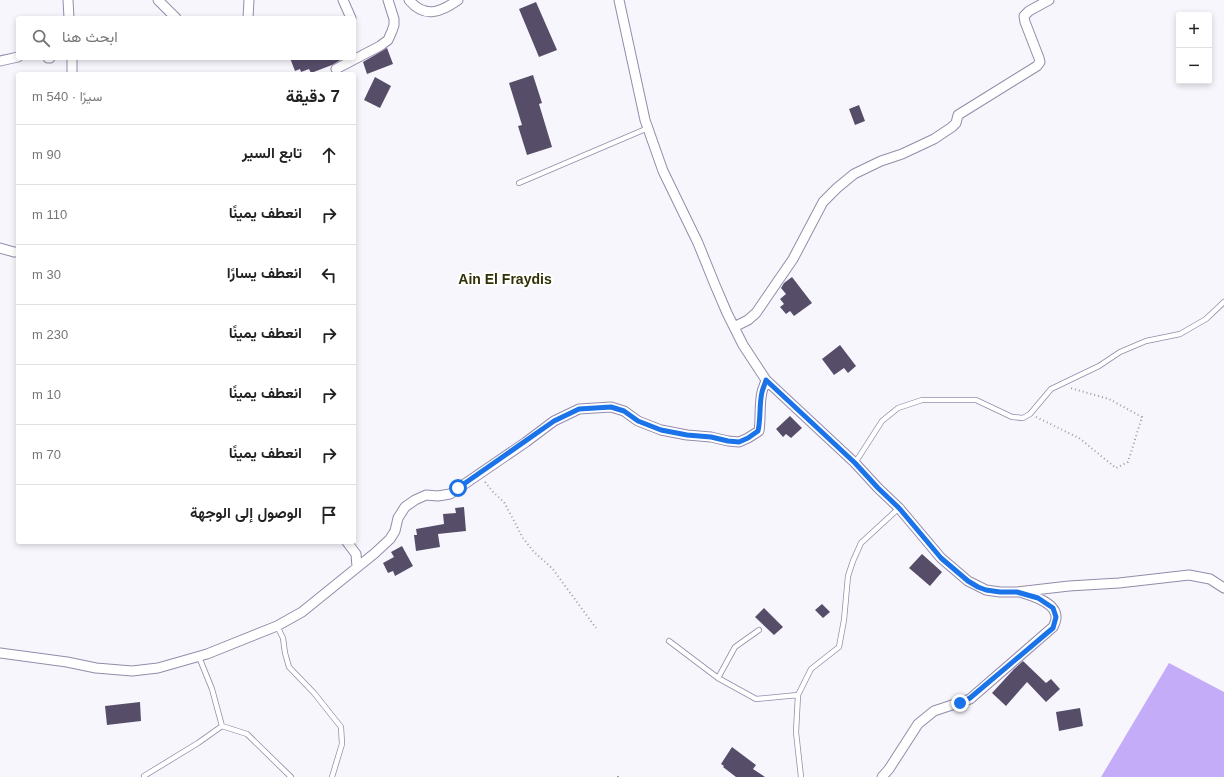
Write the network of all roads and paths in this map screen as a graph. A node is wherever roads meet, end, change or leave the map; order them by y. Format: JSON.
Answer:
{"nodes":[{"id":1,"x":68,"y":0,"type":"edge"},
{"id":2,"x":158,"y":0,"type":"edge"},
{"id":3,"x":249,"y":0,"type":"edge"},
{"id":4,"x":343,"y":0,"type":"edge"},
{"id":5,"x":388,"y":0,"type":"edge"},
{"id":6,"x":409,"y":0,"type":"edge"},
{"id":7,"x":458,"y":0,"type":"edge"},
{"id":8,"x":619,"y":0,"type":"edge"},
{"id":9,"x":1049,"y":0,"type":"edge"},
{"id":10,"x":69,"y":16,"type":"edge"},
{"id":11,"x":174,"y":16,"type":"edge"},
{"id":12,"x":248,"y":16,"type":"edge"},
{"id":13,"x":350,"y":16,"type":"edge"},
{"id":14,"x":16,"y":57,"type":"edge"},
{"id":15,"x":356,"y":59,"type":"edge"},
{"id":16,"x":72,"y":60,"type":"edge"},
{"id":17,"x":353,"y":60,"type":"edge"},
{"id":18,"x":0,"y":61,"type":"edge"},
{"id":19,"x":336,"y":69,"type":"dead end"},
{"id":20,"x":72,"y":72,"type":"edge"},
{"id":21,"x":648,"y":128,"type":"junction"},
{"id":22,"x":519,"y":182,"type":"dead end"},
{"id":23,"x":0,"y":248,"type":"edge"},
{"id":24,"x":16,"y":252,"type":"edge"},
{"id":25,"x":1224,"y":302,"type":"edge"},
{"id":26,"x":734,"y":327,"type":"junction"},
{"id":27,"x":766,"y":380,"type":"junction"},
{"id":28,"x":1058,"y":385,"type":"junction"},
{"id":29,"x":1030,"y":414,"type":"junction"},
{"id":30,"x":855,"y":463,"type":"junction"},
{"id":31,"x":479,"y":474,"type":"junction"},
{"id":32,"x":899,"y":508,"type":"junction"},
{"id":33,"x":348,"y":544,"type":"edge"},
{"id":34,"x":357,"y":567,"type":"junction"},
{"id":35,"x":1224,"y":588,"type":"edge"},
{"id":36,"x":1017,"y":592,"type":"junction"},
{"id":37,"x":277,"y":626,"type":"junction"},
{"id":38,"x":596,"y":628,"type":"dead end"},
{"id":39,"x":759,"y":630,"type":"dead end"},
{"id":40,"x":669,"y":641,"type":"dead end"},
{"id":41,"x":0,"y":653,"type":"edge"},
{"id":42,"x":199,"y":657,"type":"junction"},
{"id":43,"x":718,"y":678,"type":"junction"},
{"id":44,"x":798,"y":695,"type":"junction"},
{"id":45,"x":222,"y":726,"type":"junction"},
{"id":46,"x":144,"y":776,"type":"dead end"},
{"id":47,"x":290,"y":777,"type":"edge"},
{"id":48,"x":332,"y":777,"type":"edge"},
{"id":49,"x":800,"y":777,"type":"edge"},
{"id":50,"x":882,"y":777,"type":"edge"}],
"edges":[{"from":1,"to":10,"type":"street"},
{"from":2,"to":11,"type":"street"},
{"from":3,"to":12,"type":"street"},
{"from":4,"to":13,"type":"street"},
{"from":5,"to":15,"type":"street"},
{"from":6,"to":7,"type":"street"},
{"from":8,"to":21,"type":"street"},
{"from":9,"to":26,"type":"street"},
{"from":14,"to":18,"type":"street"},
{"from":16,"to":20,"type":"street"},
{"from":17,"to":19,"type":"street"},
{"from":21,"to":22,"type":"lane"},
{"from":21,"to":26,"type":"street"},
{"from":23,"to":24,"type":"street"},
{"from":25,"to":28,"type":"lane"},
{"from":26,"to":27,"type":"street"},
{"from":27,"to":30,"type":"street"},
{"from":27,"to":31,"type":"street"},
{"from":28,"to":29,"type":"lane"},
{"from":28,"to":29,"type":"path"},
{"from":29,"to":30,"type":"lane"},
{"from":30,"to":32,"type":"street"},
{"from":31,"to":34,"type":"street"},
{"from":31,"to":38,"type":"path"},
{"from":32,"to":36,"type":"street"},
{"from":32,"to":44,"type":"lane"},
{"from":33,"to":34,"type":"street"},
{"from":34,"to":37,"type":"street"},
{"from":35,"to":36,"type":"street"},
{"from":36,"to":50,"type":"street"},
{"from":37,"to":42,"type":"street"},
{"from":37,"to":48,"type":"lane"},
{"from":39,"to":43,"type":"lane"},
{"from":40,"to":43,"type":"lane"},
{"from":41,"to":42,"type":"street"},
{"from":42,"to":45,"type":"lane"},
{"from":43,"to":44,"type":"lane"},
{"from":44,"to":49,"type":"lane"},
{"from":45,"to":46,"type":"lane"},
{"from":45,"to":47,"type":"lane"}]}
